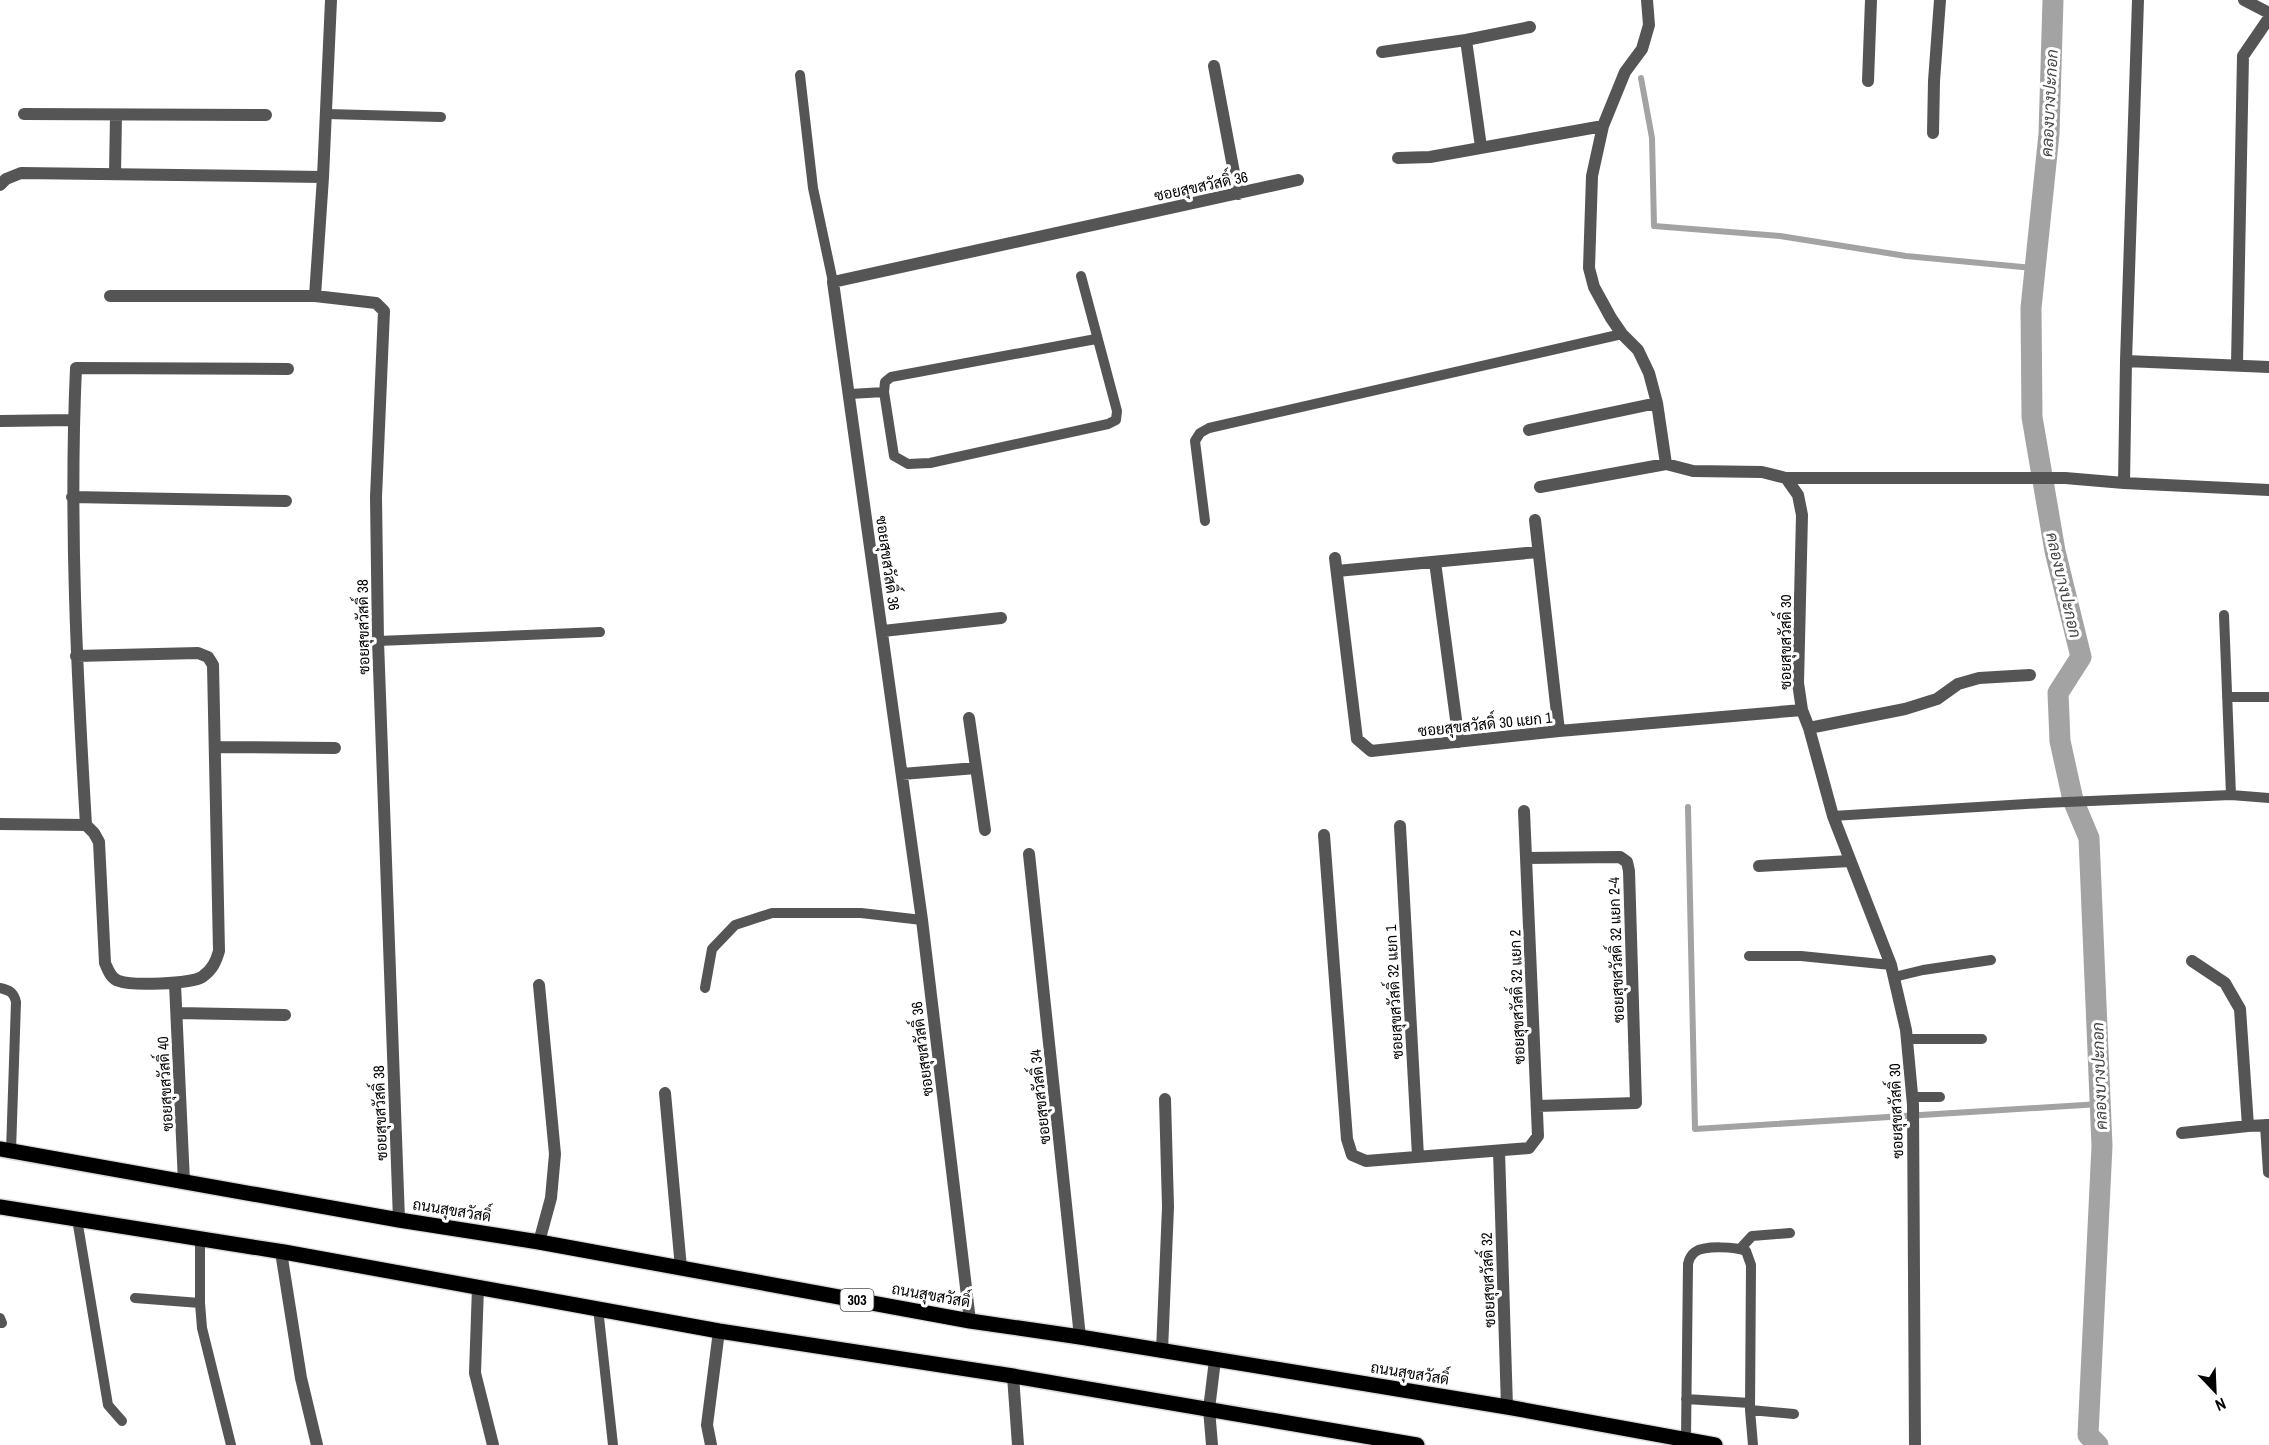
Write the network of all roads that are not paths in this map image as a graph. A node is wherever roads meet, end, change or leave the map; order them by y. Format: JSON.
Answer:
{"nodes":[{"id":1,"x":331,"y":0,"type":"edge"},
{"id":2,"x":1647,"y":0,"type":"edge"},
{"id":3,"x":1872,"y":0,"type":"edge"},
{"id":4,"x":1940,"y":0,"type":"edge"},
{"id":5,"x":2138,"y":0,"type":"edge"},
{"id":6,"x":2244,"y":0,"type":"edge"},
{"id":7,"x":2269,"y":16,"type":"edge"},
{"id":8,"x":1530,"y":27,"type":"dead end"},
{"id":9,"x":1466,"y":40,"type":"junction"},
{"id":10,"x":1382,"y":52,"type":"dead end"},
{"id":11,"x":1214,"y":66,"type":"dead end"},
{"id":12,"x":800,"y":75,"type":"dead end"},
{"id":13,"x":1868,"y":81,"type":"dead end"},
{"id":14,"x":24,"y":114,"type":"dead end"},
{"id":15,"x":326,"y":114,"type":"junction"},
{"id":16,"x":116,"y":115,"type":"junction"},
{"id":17,"x":266,"y":116,"type":"dead end"},
{"id":18,"x":441,"y":117,"type":"dead end"},
{"id":19,"x":1603,"y":126,"type":"junction"},
{"id":20,"x":1934,"y":133,"type":"dead end"},
{"id":21,"x":1481,"y":147,"type":"junction"},
{"id":22,"x":1398,"y":158,"type":"dead end"},
{"id":23,"x":115,"y":174,"type":"junction"},
{"id":24,"x":323,"y":177,"type":"junction"},
{"id":25,"x":1298,"y":180,"type":"dead end"},
{"id":26,"x":0,"y":185,"type":"edge"},
{"id":27,"x":1238,"y":194,"type":"junction"},
{"id":28,"x":1081,"y":276,"type":"dead end"},
{"id":29,"x":833,"y":282,"type":"junction"},
{"id":30,"x":110,"y":296,"type":"dead end"},
{"id":31,"x":315,"y":296,"type":"junction"},
{"id":32,"x":1622,"y":334,"type":"junction"},
{"id":33,"x":1096,"y":339,"type":"junction"},
{"id":34,"x":2126,"y":361,"type":"junction"},
{"id":35,"x":2237,"y":364,"type":"junction"},
{"id":36,"x":2269,"y":367,"type":"edge"},
{"id":37,"x":288,"y":369,"type":"dead end"},
{"id":38,"x":884,"y":392,"type":"junction"},
{"id":39,"x":850,"y":394,"type":"junction"},
{"id":40,"x":1658,"y":403,"type":"junction"},
{"id":41,"x":74,"y":420,"type":"junction"},
{"id":42,"x":0,"y":421,"type":"edge"},
{"id":43,"x":1529,"y":430,"type":"dead end"},
{"id":44,"x":1666,"y":464,"type":"junction"},
{"id":45,"x":1786,"y":478,"type":"junction"},
{"id":46,"x":2124,"y":483,"type":"junction"},
{"id":47,"x":1540,"y":487,"type":"dead end"},
{"id":48,"x":2269,"y":490,"type":"edge"},
{"id":49,"x":72,"y":497,"type":"junction"},
{"id":50,"x":286,"y":501,"type":"dead end"},
{"id":51,"x":1535,"y":520,"type":"dead end"},
{"id":52,"x":1205,"y":521,"type":"dead end"},
{"id":53,"x":1539,"y":552,"type":"junction"},
{"id":54,"x":1335,"y":558,"type":"dead end"},
{"id":55,"x":1435,"y":562,"type":"junction"},
{"id":56,"x":1337,"y":571,"type":"junction"},
{"id":57,"x":2224,"y":615,"type":"dead end"},
{"id":58,"x":1001,"y":618,"type":"dead end"},
{"id":59,"x":883,"y":631,"type":"junction"},
{"id":60,"x":600,"y":632,"type":"dead end"},
{"id":61,"x":378,"y":641,"type":"junction"},
{"id":62,"x":76,"y":656,"type":"junction"},
{"id":63,"x":2030,"y":675,"type":"dead end"},
{"id":64,"x":2227,"y":697,"type":"junction"},
{"id":65,"x":2269,"y":697,"type":"edge"},
{"id":66,"x":1802,"y":710,"type":"junction"},
{"id":67,"x":969,"y":718,"type":"dead end"},
{"id":68,"x":1809,"y":728,"type":"junction"},
{"id":69,"x":1559,"y":731,"type":"junction"},
{"id":70,"x":1459,"y":742,"type":"junction"},
{"id":71,"x":215,"y":747,"type":"junction"},
{"id":72,"x":334,"y":748,"type":"dead end"},
{"id":73,"x":975,"y":768,"type":"junction"},
{"id":74,"x":902,"y":774,"type":"junction"},
{"id":75,"x":2231,"y":795,"type":"junction"},
{"id":76,"x":2269,"y":798,"type":"edge"},
{"id":77,"x":1524,"y":811,"type":"dead end"},
{"id":78,"x":1833,"y":816,"type":"junction"},
{"id":79,"x":0,"y":824,"type":"edge"},
{"id":80,"x":86,"y":825,"type":"junction"},
{"id":81,"x":1400,"y":826,"type":"dead end"},
{"id":82,"x":985,"y":830,"type":"dead end"},
{"id":83,"x":1324,"y":835,"type":"dead end"},
{"id":84,"x":1029,"y":854,"type":"dead end"},
{"id":85,"x":1526,"y":858,"type":"junction"},
{"id":86,"x":1850,"y":861,"type":"junction"},
{"id":87,"x":1759,"y":866,"type":"dead end"},
{"id":88,"x":922,"y":920,"type":"junction"},
{"id":89,"x":1749,"y":956,"type":"dead end"},
{"id":90,"x":1991,"y":960,"type":"dead end"},
{"id":91,"x":2192,"y":961,"type":"dead end"},
{"id":92,"x":1892,"y":971,"type":"junction"},
{"id":93,"x":175,"y":984,"type":"junction"},
{"id":94,"x":539,"y":985,"type":"dead end"},
{"id":95,"x":0,"y":988,"type":"edge"},
{"id":96,"x":705,"y":988,"type":"dead end"},
{"id":97,"x":177,"y":1013,"type":"junction"},
{"id":98,"x":285,"y":1015,"type":"dead end"},
{"id":99,"x":1907,"y":1039,"type":"junction"},
{"id":100,"x":1982,"y":1039,"type":"dead end"},
{"id":101,"x":665,"y":1093,"type":"dead end"},
{"id":102,"x":1940,"y":1097,"type":"dead end"},
{"id":103,"x":1166,"y":1099,"type":"dead end"},
{"id":104,"x":1913,"y":1101,"type":"junction"},
{"id":105,"x":1537,"y":1106,"type":"junction"},
{"id":106,"x":2267,"y":1125,"type":"edge"},
{"id":107,"x":2248,"y":1126,"type":"junction"},
{"id":108,"x":2182,"y":1133,"type":"dead end"},
{"id":109,"x":5,"y":1150,"type":"edge"},
{"id":110,"x":1499,"y":1152,"type":"junction"},
{"id":111,"x":1418,"y":1156,"type":"junction"},
{"id":112,"x":2269,"y":1172,"type":"edge"},
{"id":113,"x":184,"y":1182,"type":"junction"},
{"id":114,"x":0,"y":1207,"type":"edge"},
{"id":115,"x":76,"y":1219,"type":"junction"},
{"id":116,"x":399,"y":1220,"type":"junction"},
{"id":117,"x":1790,"y":1233,"type":"dead end"},
{"id":118,"x":200,"y":1239,"type":"junction"},
{"id":119,"x":539,"y":1242,"type":"junction"},
{"id":120,"x":1740,"y":1249,"type":"junction"},
{"id":121,"x":281,"y":1252,"type":"junction"},
{"id":122,"x":681,"y":1268,"type":"junction"},
{"id":123,"x":478,"y":1287,"type":"junction"},
{"id":124,"x":135,"y":1298,"type":"dead end"},
{"id":125,"x":200,"y":1304,"type":"junction"},
{"id":126,"x":598,"y":1308,"type":"junction"},
{"id":127,"x":0,"y":1318,"type":"edge"},
{"id":128,"x":970,"y":1321,"type":"junction"},
{"id":129,"x":0,"y":1323,"type":"edge"},
{"id":130,"x":719,"y":1331,"type":"junction"},
{"id":131,"x":1080,"y":1336,"type":"junction"},
{"id":132,"x":1162,"y":1351,"type":"junction"},
{"id":133,"x":1215,"y":1360,"type":"junction"},
{"id":134,"x":1013,"y":1376,"type":"junction"},
{"id":135,"x":1686,"y":1399,"type":"junction"},
{"id":136,"x":1750,"y":1406,"type":"junction"},
{"id":137,"x":1506,"y":1407,"type":"junction"},
{"id":138,"x":1209,"y":1409,"type":"junction"},
{"id":139,"x":1794,"y":1414,"type":"dead end"},
{"id":140,"x":122,"y":1421,"type":"dead end"},
{"id":141,"x":1686,"y":1439,"type":"junction"},
{"id":142,"x":231,"y":1445,"type":"edge"},
{"id":143,"x":317,"y":1445,"type":"edge"},
{"id":144,"x":493,"y":1445,"type":"edge"},
{"id":145,"x":613,"y":1445,"type":"edge"},
{"id":146,"x":711,"y":1445,"type":"edge"},
{"id":147,"x":1018,"y":1445,"type":"edge"},
{"id":148,"x":1212,"y":1445,"type":"edge"},
{"id":149,"x":1417,"y":1445,"type":"edge"},
{"id":150,"x":1714,"y":1445,"type":"edge"},
{"id":151,"x":1753,"y":1445,"type":"edge"},
{"id":152,"x":1915,"y":1445,"type":"edge"}],
"edges":[{"from":1,"to":15,"type":"street"},
{"from":2,"to":19,"type":"street"},
{"from":3,"to":13,"type":"street"},
{"from":4,"to":20,"type":"street"},
{"from":5,"to":34,"type":"street"},
{"from":6,"to":7,"type":"street"},
{"from":7,"to":35,"type":"street"},
{"from":8,"to":9,"type":"street"},
{"from":9,"to":10,"type":"street"},
{"from":9,"to":21,"type":"street"},
{"from":11,"to":27,"type":"street"},
{"from":12,"to":29,"type":"lane"},
{"from":14,"to":16,"type":"street"},
{"from":15,"to":18,"type":"lane"},
{"from":15,"to":24,"type":"street"},
{"from":16,"to":17,"type":"street"},
{"from":16,"to":23,"type":"street"},
{"from":19,"to":21,"type":"street"},
{"from":19,"to":32,"type":"street"},
{"from":21,"to":22,"type":"street"},
{"from":23,"to":24,"type":"street"},
{"from":23,"to":26,"type":"street"},
{"from":24,"to":31,"type":"street"},
{"from":25,"to":27,"type":"street","name":"ซอยสุขสวัสดิ์ 36"},
{"from":27,"to":29,"type":"street","name":"ซอยสุขสวัสดิ์ 36"},
{"from":28,"to":33,"type":"lane"},
{"from":29,"to":39,"type":"street","name":"ซอยสุขสวัสดิ์ 36"},
{"from":30,"to":31,"type":"street","name":"ซอยสุขสวัสดิ์ 38"},
{"from":31,"to":61,"type":"street","name":"ซอยสุขสวัสดิ์ 38"},
{"from":32,"to":40,"type":"street"},
{"from":32,"to":52,"type":"lane"},
{"from":33,"to":38,"type":"lane"},
{"from":33,"to":38,"type":"lane"},
{"from":34,"to":35,"type":"street"},
{"from":34,"to":46,"type":"street"},
{"from":35,"to":36,"type":"street"},
{"from":37,"to":41,"type":"street"},
{"from":38,"to":39,"type":"lane"},
{"from":39,"to":59,"type":"street","name":"ซอยสุขสวัสดิ์ 36"},
{"from":40,"to":43,"type":"street"},
{"from":40,"to":44,"type":"street"},
{"from":41,"to":42,"type":"street"},
{"from":41,"to":49,"type":"street"},
{"from":44,"to":45,"type":"street"},
{"from":44,"to":47,"type":"street"},
{"from":45,"to":46,"type":"street"},
{"from":45,"to":66,"type":"street","name":"ซอยสุขสวัสดิ์ 30"},
{"from":46,"to":48,"type":"street"},
{"from":49,"to":50,"type":"street"},
{"from":49,"to":62,"type":"street"},
{"from":51,"to":53,"type":"street"},
{"from":53,"to":55,"type":"street"},
{"from":53,"to":69,"type":"street"},
{"from":54,"to":56,"type":"street","name":"ซอยสุขสวัสดิ์ 30 แยก 1"},
{"from":55,"to":56,"type":"street"},
{"from":55,"to":70,"type":"street"},
{"from":56,"to":70,"type":"street","name":"ซอยสุขสวัสดิ์ 30 แยก 1"},
{"from":57,"to":64,"type":"lane"},
{"from":58,"to":59,"type":"street"},
{"from":59,"to":74,"type":"street","name":"ซอยสุขสวัสดิ์ 36"},
{"from":60,"to":61,"type":"lane"},
{"from":61,"to":116,"type":"street","name":"ซอยสุขสวัสดิ์ 38"},
{"from":62,"to":71,"type":"street"},
{"from":62,"to":80,"type":"street"},
{"from":63,"to":68,"type":"street"},
{"from":64,"to":65,"type":"lane"},
{"from":64,"to":75,"type":"lane"},
{"from":66,"to":68,"type":"street","name":"ซอยสุขสวัสดิ์ 30"},
{"from":66,"to":69,"type":"street","name":"ซอยสุขสวัสดิ์ 30 แยก 1"},
{"from":67,"to":73,"type":"street"},
{"from":68,"to":78,"type":"street","name":"ซอยสุขสวัสดิ์ 30"},
{"from":69,"to":70,"type":"street","name":"ซอยสุขสวัสดิ์ 30 แยก 1"},
{"from":71,"to":72,"type":"street"},
{"from":71,"to":93,"type":"street"},
{"from":73,"to":74,"type":"street"},
{"from":73,"to":82,"type":"street"},
{"from":74,"to":88,"type":"street","name":"ซอยสุขสวัสดิ์ 36"},
{"from":75,"to":76,"type":"lane"},
{"from":75,"to":78,"type":"lane"},
{"from":77,"to":85,"type":"street","name":"ซอยสุขสวัสดิ์ 32 แยก 2"},
{"from":78,"to":86,"type":"street","name":"ซอยสุขสวัสดิ์ 30"},
{"from":79,"to":80,"type":"street"},
{"from":80,"to":93,"type":"street"},
{"from":81,"to":111,"type":"street","name":"ซอยสุขสวัสดิ์ 32 แยก 1"},
{"from":83,"to":111,"type":"street","name":"ซอยสุขสวัสดิ์ 32 แยก 2"},
{"from":84,"to":131,"type":"street","name":"ซอยสุขสวัสดิ์ 34"},
{"from":85,"to":105,"type":"street","name":"ซอยสุขสวัสดิ์ 32 แยก 2"},
{"from":85,"to":105,"type":"street","name":"ซอยสุขสวัสดิ์ 32 แยก 2-4"},
{"from":86,"to":87,"type":"street"},
{"from":86,"to":92,"type":"street","name":"ซอยสุขสวัสดิ์ 30"},
{"from":88,"to":96,"type":"lane"},
{"from":88,"to":128,"type":"street","name":"ซอยสุขสวัสดิ์ 36"},
{"from":89,"to":92,"type":"lane"},
{"from":90,"to":92,"type":"lane"},
{"from":91,"to":107,"type":"street"},
{"from":92,"to":99,"type":"street","name":"ซอยสุขสวัสดิ์ 30"},
{"from":93,"to":97,"type":"street","name":"ซอยสุขสวัสดิ์ 40"},
{"from":94,"to":119,"type":"street"},
{"from":95,"to":109,"type":"lane"},
{"from":97,"to":98,"type":"street"},
{"from":97,"to":113,"type":"street","name":"ซอยสุขสวัสดิ์ 40"},
{"from":99,"to":100,"type":"lane"},
{"from":99,"to":104,"type":"street","name":"ซอยสุขสวัสดิ์ 30"},
{"from":101,"to":122,"type":"street"},
{"from":102,"to":104,"type":"lane"},
{"from":103,"to":132,"type":"street"},
{"from":104,"to":152,"type":"street","name":"ซอยสุขสวัสดิ์ 30"},
{"from":105,"to":110,"type":"street","name":"ซอยสุขสวัสดิ์ 32 แยก 2"},
{"from":106,"to":107,"type":"street"},
{"from":106,"to":112,"type":"street"},
{"from":107,"to":108,"type":"street"},
{"from":109,"to":113,"type":"main road","name":"ถนนสุขสวัสดิ์","number":"303"},
{"from":110,"to":111,"type":"street","name":"ซอยสุขสวัสดิ์ 32 แยก 2"},
{"from":110,"to":137,"type":"street","name":"ซอยสุขสวัสดิ์ 32"},
{"from":113,"to":116,"type":"main road","name":"ถนนสุขสวัสดิ์","number":"303"},
{"from":114,"to":115,"type":"main road"},
{"from":115,"to":118,"type":"main road"},
{"from":115,"to":140,"type":"lane"},
{"from":116,"to":119,"type":"main road","name":"ถนนสุขสวัสดิ์","number":"303"},
{"from":117,"to":120,"type":"lane"},
{"from":118,"to":121,"type":"main road"},
{"from":118,"to":125,"type":"lane"},
{"from":119,"to":122,"type":"main road","name":"ถนนสุขสวัสดิ์","number":"303"},
{"from":120,"to":135,"type":"lane"},
{"from":120,"to":136,"type":"lane"},
{"from":121,"to":123,"type":"main road"},
{"from":121,"to":143,"type":"street"},
{"from":122,"to":128,"type":"main road","name":"ถนนสุขสวัสดิ์","number":"303"},
{"from":123,"to":126,"type":"main road"},
{"from":123,"to":144,"type":"street"},
{"from":124,"to":125,"type":"lane"},
{"from":125,"to":142,"type":"lane"},
{"from":126,"to":130,"type":"main road"},
{"from":126,"to":145,"type":"lane"},
{"from":127,"to":129,"type":"lane"},
{"from":128,"to":131,"type":"main road","name":"ถนนสุขสวัสดิ์","number":"303"},
{"from":130,"to":134,"type":"main road"},
{"from":130,"to":146,"type":"street"},
{"from":131,"to":132,"type":"main road","name":"ถนนสุขสวัสดิ์","number":"303"},
{"from":132,"to":133,"type":"main road","name":"ถนนสุขสวัสดิ์","number":"303"},
{"from":133,"to":137,"type":"main road","name":"ถนนสุขสวัสดิ์","number":"303"},
{"from":133,"to":138,"type":"street"},
{"from":134,"to":138,"type":"main road"},
{"from":134,"to":147,"type":"street"},
{"from":135,"to":136,"type":"lane"},
{"from":135,"to":141,"type":"lane"},
{"from":136,"to":139,"type":"lane"},
{"from":136,"to":151,"type":"lane"},
{"from":137,"to":141,"type":"main road","name":"ถนนสุขสวัสดิ์","number":"303"},
{"from":138,"to":148,"type":"street"},
{"from":138,"to":149,"type":"main road"},
{"from":141,"to":150,"type":"main road","name":"ถนนสุขสวัสดิ์","number":"303"}]}
